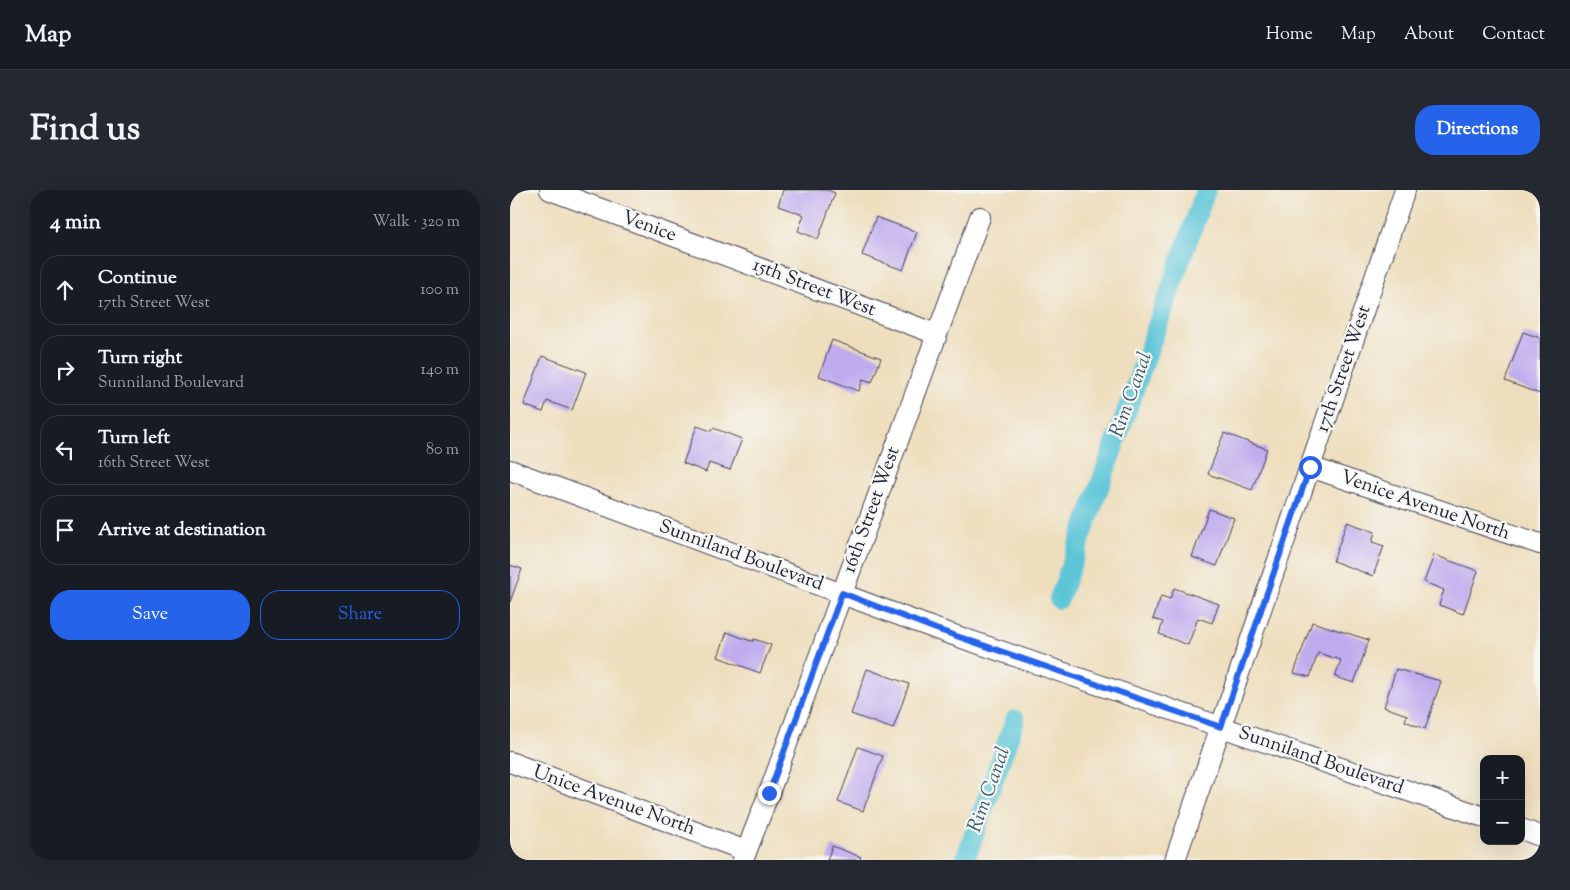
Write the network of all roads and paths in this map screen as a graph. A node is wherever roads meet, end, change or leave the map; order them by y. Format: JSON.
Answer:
{"nodes":[{"id":1,"x":550,"y":190,"type":"edge"},
{"id":2,"x":1405,"y":190,"type":"edge"},
{"id":3,"x":980,"y":217,"type":"dead end"},
{"id":4,"x":692,"y":242,"type":"joint"},
{"id":5,"x":936,"y":334,"type":"junction"},
{"id":6,"x":1310,"y":467,"type":"junction"},
{"id":7,"x":510,"y":470,"type":"edge"},
{"id":8,"x":1540,"y":544,"type":"edge"},
{"id":9,"x":842,"y":593,"type":"junction"},
{"id":10,"x":1221,"y":727,"type":"junction"},
{"id":11,"x":510,"y":762,"type":"edge"},
{"id":12,"x":1480,"y":815,"type":"edge"},
{"id":13,"x":1525,"y":830,"type":"edge"},
{"id":14,"x":1540,"y":836,"type":"edge"},
{"id":15,"x":745,"y":855,"type":"edge"},
{"id":16,"x":1175,"y":860,"type":"edge"}],
"edges":[{"from":1,"to":4,"type":"street","name":"Venice"},
{"from":2,"to":6,"type":"street","name":"17th Street West"},
{"from":3,"to":5,"type":"street","name":"16th Street West"},
{"from":4,"to":5,"type":"street","name":"15th Street West"},
{"from":5,"to":9,"type":"street","name":"16th Street West"},
{"from":6,"to":8,"type":"street","name":"Venice Avenue North"},
{"from":6,"to":10,"type":"street","name":"17th Street West"},
{"from":7,"to":9,"type":"street","name":"Sunniland Boulevard"},
{"from":9,"to":10,"type":"street","name":"Sunniland Boulevard"},
{"from":9,"to":15,"type":"street","name":"16th Street West"},
{"from":10,"to":12,"type":"street","name":"Sunniland Boulevard"},
{"from":10,"to":16,"type":"street","name":"17th Street West"},
{"from":11,"to":15,"type":"street","name":"Unice Avenue North"},
{"from":13,"to":14,"type":"street"}]}
